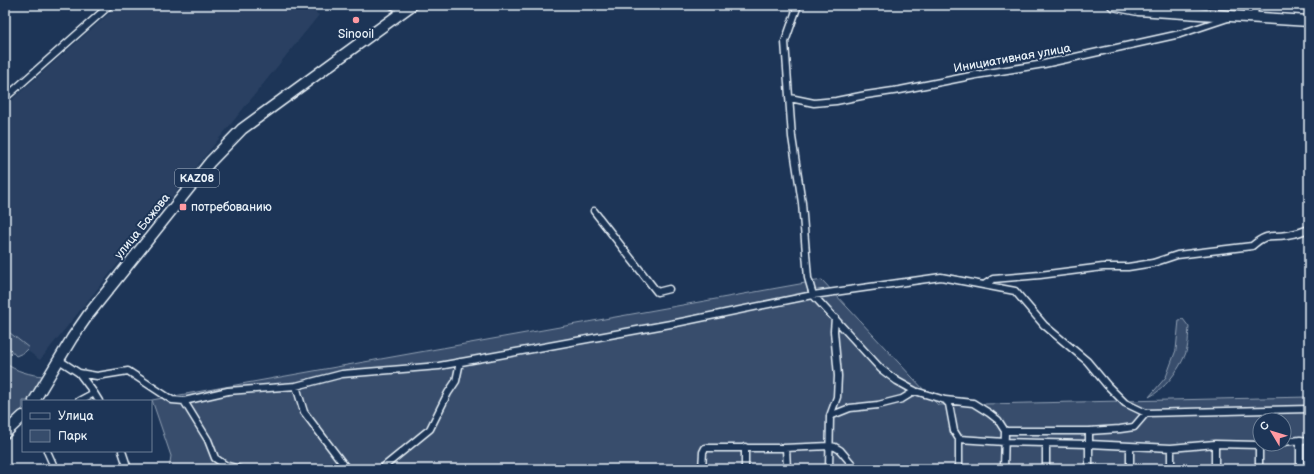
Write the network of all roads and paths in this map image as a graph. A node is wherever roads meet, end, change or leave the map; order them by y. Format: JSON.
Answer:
{"nodes":[{"id":1,"x":110,"y":5,"type":"edge"},
{"id":2,"x":304,"y":5,"type":"edge"},
{"id":3,"x":316,"y":5,"type":"edge"},
{"id":4,"x":392,"y":5,"type":"edge"},
{"id":5,"x":798,"y":5,"type":"edge"},
{"id":6,"x":1113,"y":5,"type":"edge"},
{"id":7,"x":1255,"y":5,"type":"edge"},
{"id":8,"x":408,"y":8,"type":"edge"},
{"id":9,"x":1138,"y":8,"type":"edge"},
{"id":10,"x":1235,"y":16,"type":"junction"},
{"id":11,"x":1254,"y":18,"type":"junction"},
{"id":12,"x":1309,"y":22,"type":"edge"},
{"id":13,"x":5,"y":98,"type":"edge"},
{"id":14,"x":790,"y":98,"type":"junction"},
{"id":15,"x":594,"y":210,"type":"dead end"},
{"id":16,"x":1309,"y":229,"type":"edge"},
{"id":17,"x":984,"y":285,"type":"junction"},
{"id":18,"x":669,"y":289,"type":"dead end"},
{"id":19,"x":813,"y":295,"type":"junction"},
{"id":20,"x":835,"y":318,"type":"junction"},
{"id":21,"x":59,"y":360,"type":"junction"},
{"id":22,"x":460,"y":362,"type":"junction"},
{"id":23,"x":79,"y":374,"type":"junction"},
{"id":24,"x":296,"y":386,"type":"junction"},
{"id":25,"x":915,"y":391,"type":"junction"},
{"id":26,"x":94,"y":393,"type":"junction"},
{"id":27,"x":35,"y":400,"type":"edge"},
{"id":28,"x":81,"y":400,"type":"edge"},
{"id":29,"x":98,"y":400,"type":"edge"},
{"id":30,"x":945,"y":400,"type":"junction"},
{"id":31,"x":184,"y":401,"type":"junction"},
{"id":32,"x":1309,"y":409,"type":"edge"},
{"id":33,"x":1146,"y":412,"type":"junction"},
{"id":34,"x":830,"y":416,"type":"junction"},
{"id":35,"x":22,"y":417,"type":"edge"},
{"id":36,"x":1005,"y":431,"type":"junction"},
{"id":37,"x":1089,"y":431,"type":"junction"},
{"id":38,"x":5,"y":433,"type":"edge"},
{"id":39,"x":959,"y":439,"type":"junction"},
{"id":40,"x":1300,"y":440,"type":"junction"},
{"id":41,"x":1292,"y":441,"type":"edge"},
{"id":42,"x":1309,"y":441,"type":"edge"},
{"id":43,"x":1005,"y":442,"type":"junction"},
{"id":44,"x":1046,"y":444,"type":"junction"},
{"id":45,"x":1089,"y":444,"type":"junction"},
{"id":46,"x":1215,"y":444,"type":"junction"},
{"id":47,"x":830,"y":446,"type":"junction"},
{"id":48,"x":1130,"y":446,"type":"junction"},
{"id":49,"x":1252,"y":446,"type":"edge"},
{"id":50,"x":744,"y":448,"type":"junction"},
{"id":51,"x":786,"y":448,"type":"junction"},
{"id":52,"x":1171,"y":448,"type":"junction"},
{"id":53,"x":47,"y":452,"type":"edge"},
{"id":54,"x":122,"y":452,"type":"edge"},
{"id":55,"x":1259,"y":452,"type":"edge"},
{"id":56,"x":224,"y":467,"type":"edge"},
{"id":57,"x":54,"y":469,"type":"edge"},
{"id":58,"x":128,"y":469,"type":"edge"},
{"id":59,"x":239,"y":469,"type":"edge"},
{"id":60,"x":347,"y":469,"type":"edge"},
{"id":61,"x":381,"y":469,"type":"edge"},
{"id":62,"x":702,"y":469,"type":"edge"},
{"id":63,"x":745,"y":469,"type":"edge"},
{"id":64,"x":787,"y":469,"type":"edge"},
{"id":65,"x":829,"y":469,"type":"edge"},
{"id":66,"x":856,"y":469,"type":"edge"},
{"id":67,"x":959,"y":469,"type":"edge"},
{"id":68,"x":1004,"y":469,"type":"edge"},
{"id":69,"x":1046,"y":469,"type":"edge"},
{"id":70,"x":1089,"y":469,"type":"edge"},
{"id":71,"x":1130,"y":469,"type":"edge"},
{"id":72,"x":1171,"y":469,"type":"edge"},
{"id":73,"x":1215,"y":469,"type":"edge"},
{"id":74,"x":1259,"y":469,"type":"edge"},
{"id":75,"x":1300,"y":469,"type":"edge"}],
"edges":[{"from":1,"to":13,"type":"street"},
{"from":2,"to":3,"type":"street"},
{"from":4,"to":8,"type":"street"},
{"from":5,"to":14,"type":"street"},
{"from":6,"to":9,"type":"highway"},
{"from":7,"to":11,"type":"street"},
{"from":8,"to":21,"type":"highway","name":"улица Бажова","number":"KAZ08"},
{"from":9,"to":10,"type":"highway"},
{"from":10,"to":11,"type":"highway"},
{"from":10,"to":14,"type":"street","name":"Инициативная улица"},
{"from":11,"to":12,"type":"highway"},
{"from":14,"to":19,"type":"street"},
{"from":15,"to":18,"type":"street"},
{"from":16,"to":17,"type":"street"},
{"from":17,"to":19,"type":"street"},
{"from":17,"to":33,"type":"street"},
{"from":19,"to":20,"type":"street"},
{"from":19,"to":22,"type":"street"},
{"from":20,"to":25,"type":"street"},
{"from":20,"to":34,"type":"street"},
{"from":21,"to":23,"type":"street"},
{"from":21,"to":27,"type":"highway","name":"улица Бажова","number":"KAZ08"},
{"from":22,"to":24,"type":"street"},
{"from":22,"to":61,"type":"street"},
{"from":23,"to":26,"type":"street"},
{"from":23,"to":31,"type":"street"},
{"from":24,"to":31,"type":"street"},
{"from":24,"to":60,"type":"street"},
{"from":25,"to":30,"type":"street"},
{"from":25,"to":34,"type":"street"},
{"from":26,"to":28,"type":"street"},
{"from":26,"to":29,"type":"street"},
{"from":30,"to":36,"type":"street"},
{"from":30,"to":39,"type":"street"},
{"from":31,"to":56,"type":"street"},
{"from":32,"to":33,"type":"street"},
{"from":33,"to":37,"type":"street"},
{"from":34,"to":47,"type":"street"},
{"from":35,"to":38,"type":"highway"},
{"from":36,"to":37,"type":"street"},
{"from":36,"to":43,"type":"street"},
{"from":37,"to":45,"type":"street"},
{"from":39,"to":43,"type":"street"},
{"from":39,"to":67,"type":"street"},
{"from":40,"to":41,"type":"street"},
{"from":40,"to":42,"type":"street"},
{"from":40,"to":75,"type":"street"},
{"from":43,"to":44,"type":"street"},
{"from":43,"to":68,"type":"street"},
{"from":44,"to":45,"type":"street"},
{"from":44,"to":69,"type":"street"},
{"from":45,"to":48,"type":"street"},
{"from":45,"to":70,"type":"street"},
{"from":46,"to":49,"type":"street"},
{"from":46,"to":52,"type":"street"},
{"from":46,"to":73,"type":"street"},
{"from":47,"to":51,"type":"street"},
{"from":47,"to":65,"type":"street"},
{"from":47,"to":66,"type":"street"},
{"from":48,"to":52,"type":"street"},
{"from":48,"to":71,"type":"street"},
{"from":50,"to":51,"type":"street"},
{"from":50,"to":62,"type":"street"},
{"from":50,"to":63,"type":"street"},
{"from":51,"to":64,"type":"street"},
{"from":52,"to":72,"type":"street"},
{"from":53,"to":57,"type":"street"},
{"from":54,"to":58,"type":"street"},
{"from":55,"to":74,"type":"street"},
{"from":56,"to":59,"type":"street"}]}
